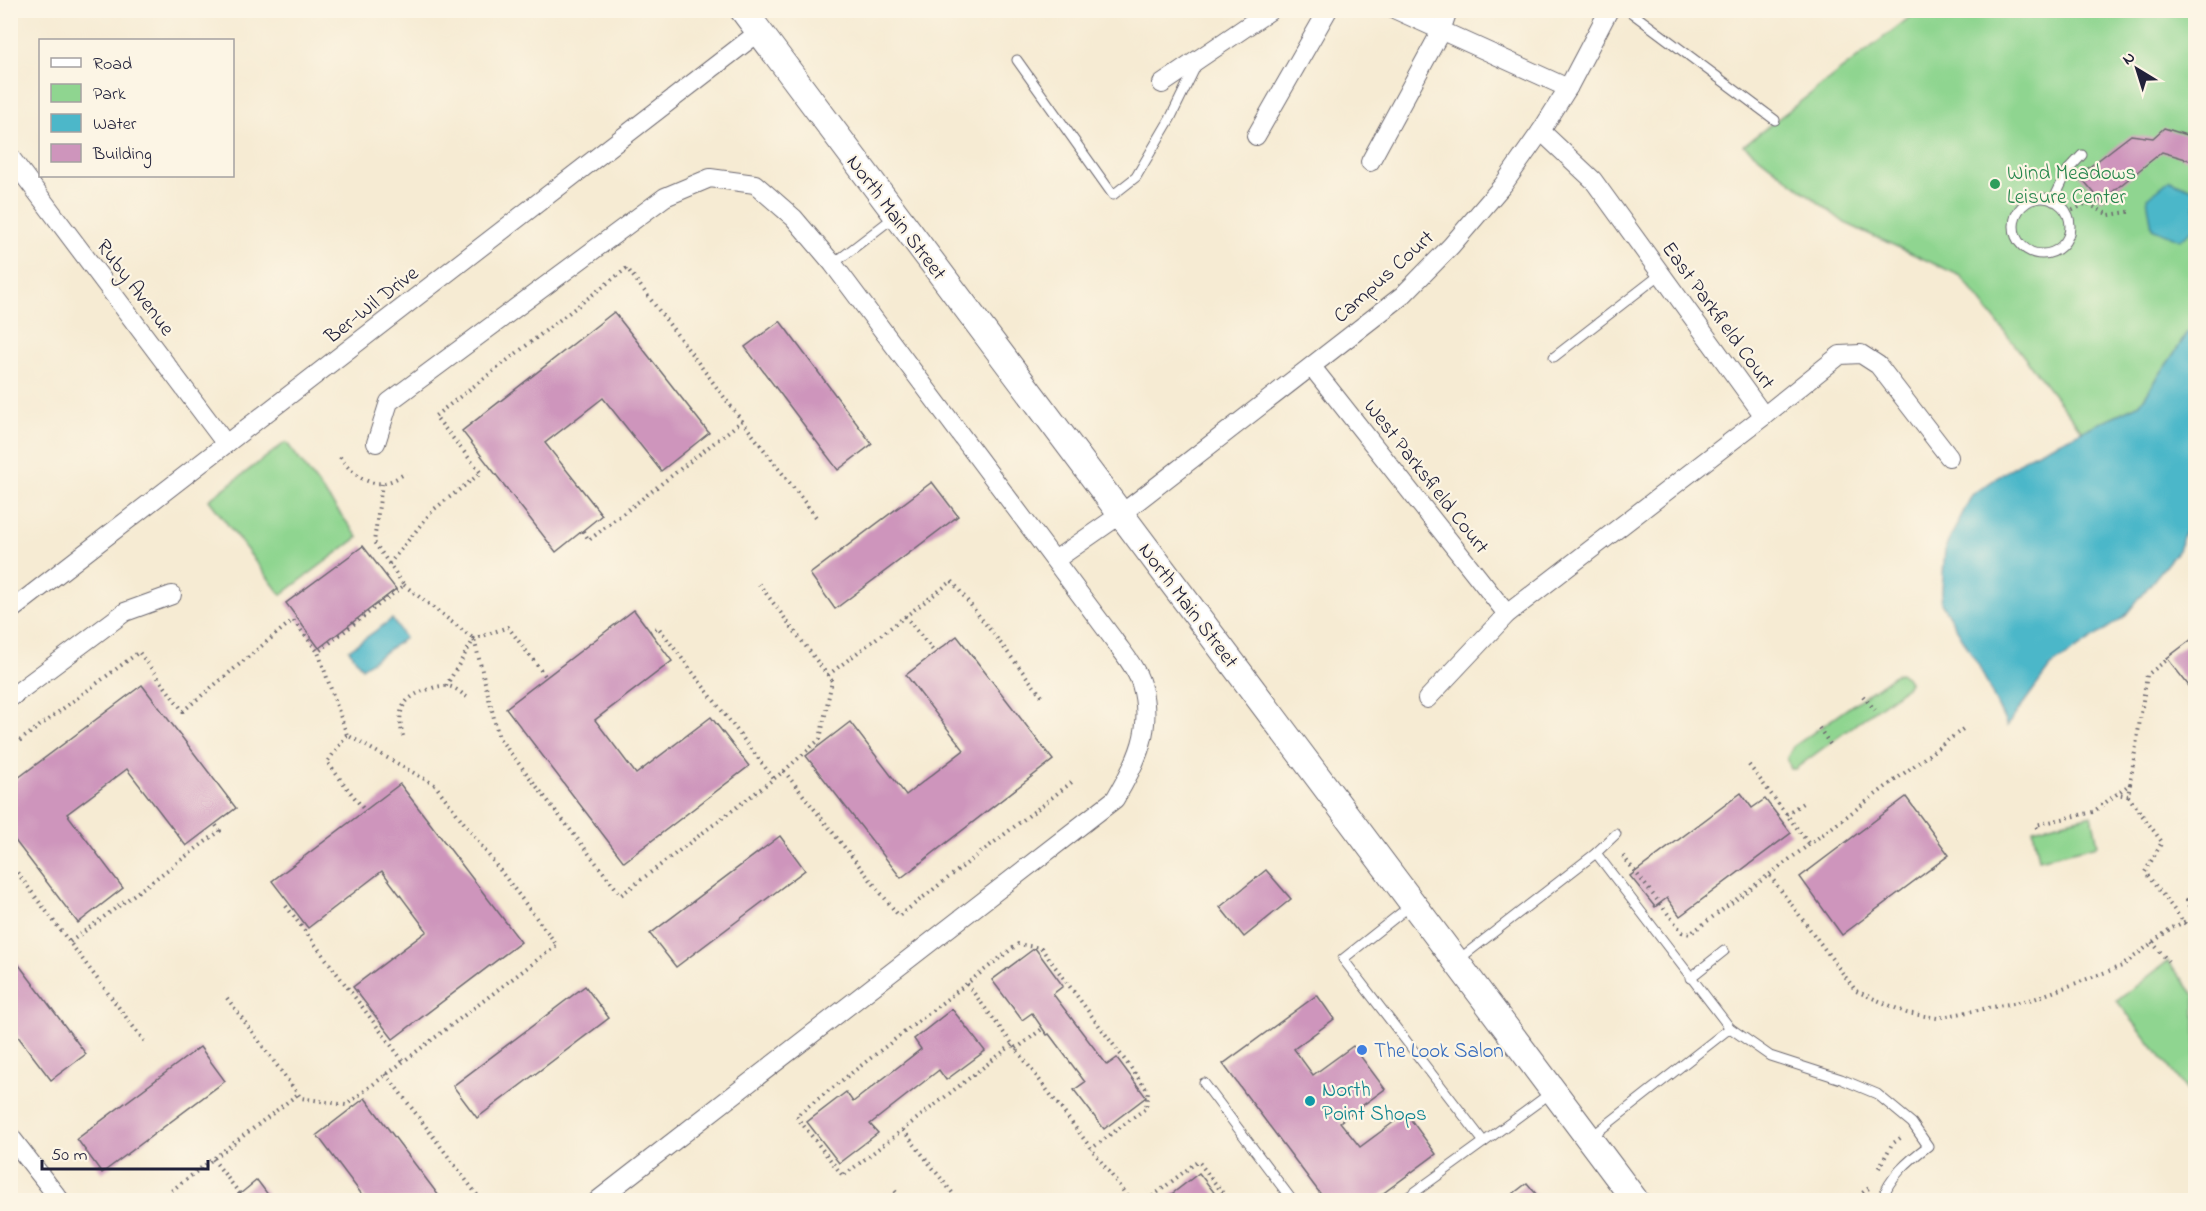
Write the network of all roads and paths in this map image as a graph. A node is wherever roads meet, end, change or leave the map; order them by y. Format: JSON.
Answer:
{"nodes":[{"id":1,"x":743,"y":10,"type":"edge"},
{"id":2,"x":1271,"y":10,"type":"edge"},
{"id":3,"x":1328,"y":10,"type":"edge"},
{"id":4,"x":1396,"y":10,"type":"edge"},
{"id":5,"x":1448,"y":10,"type":"edge"},
{"id":6,"x":1609,"y":10,"type":"edge"},
{"id":7,"x":1628,"y":10,"type":"edge"},
{"id":8,"x":1441,"y":31,"type":"junction"},
{"id":9,"x":759,"y":32,"type":"junction"},
{"id":10,"x":1200,"y":59,"type":"junction"},
{"id":11,"x":1017,"y":60,"type":"dead end"},
{"id":12,"x":1162,"y":84,"type":"dead end"},
{"id":13,"x":1568,"y":88,"type":"junction"},
{"id":14,"x":1775,"y":120,"type":"dead end"},
{"id":15,"x":1541,"y":131,"type":"junction"},
{"id":16,"x":1256,"y":136,"type":"dead end"},
{"id":17,"x":2082,"y":155,"type":"dead end"},
{"id":18,"x":11,"y":158,"type":"edge"},
{"id":19,"x":1370,"y":162,"type":"dead end"},
{"id":20,"x":2053,"y":201,"type":"junction"},
{"id":21,"x":2133,"y":211,"type":"dead end"},
{"id":22,"x":2067,"y":213,"type":"junction"},
{"id":23,"x":896,"y":215,"type":"junction"},
{"id":24,"x":833,"y":264,"type":"junction"},
{"id":25,"x":1661,"y":274,"type":"junction"},
{"id":26,"x":1554,"y":357,"type":"dead end"},
{"id":27,"x":1312,"y":367,"type":"junction"},
{"id":28,"x":1764,"y":416,"type":"junction"},
{"id":29,"x":742,"y":421,"type":"junction"},
{"id":30,"x":376,"y":443,"type":"dead end"},
{"id":31,"x":226,"y":444,"type":"junction"},
{"id":32,"x":340,"y":457,"type":"dead end"},
{"id":33,"x":1949,"y":457,"type":"dead end"},
{"id":34,"x":406,"y":473,"type":"dead end"},
{"id":35,"x":382,"y":484,"type":"junction"},
{"id":36,"x":1121,"y":514,"type":"junction"},
{"id":37,"x":816,"y":517,"type":"dead end"},
{"id":38,"x":582,"y":531,"type":"dead end"},
{"id":39,"x":1055,"y":560,"type":"junction"},
{"id":40,"x":389,"y":564,"type":"junction"},
{"id":41,"x":404,"y":585,"type":"junction"},
{"id":42,"x":759,"y":585,"type":"dead end"},
{"id":43,"x":172,"y":595,"type":"dead end"},
{"id":44,"x":10,"y":611,"type":"edge"},
{"id":45,"x":1507,"y":614,"type":"junction"},
{"id":46,"x":905,"y":616,"type":"junction"},
{"id":47,"x":650,"y":632,"type":"dead end"},
{"id":48,"x":474,"y":639,"type":"junction"},
{"id":49,"x":318,"y":652,"type":"junction"},
{"id":50,"x":935,"y":653,"type":"dead end"},
{"id":51,"x":2168,"y":659,"type":"dead end"},
{"id":52,"x":828,"y":675,"type":"junction"},
{"id":53,"x":546,"y":677,"type":"dead end"},
{"id":54,"x":446,"y":686,"type":"junction"},
{"id":55,"x":1863,"y":696,"type":"dead end"},
{"id":56,"x":467,"y":697,"type":"dead end"},
{"id":57,"x":10,"y":698,"type":"edge"},
{"id":58,"x":1044,"y":699,"type":"dead end"},
{"id":59,"x":1427,"y":699,"type":"dead end"},
{"id":60,"x":1875,"y":710,"type":"dead end"},
{"id":61,"x":1819,"y":728,"type":"dead end"},
{"id":62,"x":1963,"y":729,"type":"dead end"},
{"id":63,"x":347,"y":735,"type":"junction"},
{"id":64,"x":403,"y":736,"type":"dead end"},
{"id":65,"x":1830,"y":744,"type":"dead end"},
{"id":66,"x":10,"y":748,"type":"edge"},
{"id":67,"x":1749,"y":765,"type":"dead end"},
{"id":68,"x":784,"y":771,"type":"junction"},
{"id":69,"x":774,"y":779,"type":"junction"},
{"id":70,"x":1072,"y":782,"type":"dead end"},
{"id":71,"x":2130,"y":784,"type":"junction"},
{"id":72,"x":2116,"y":794,"type":"junction"},
{"id":73,"x":2128,"y":796,"type":"junction"},
{"id":74,"x":1806,"y":801,"type":"dead end"},
{"id":75,"x":365,"y":811,"type":"dead end"},
{"id":76,"x":1786,"y":814,"type":"junction"},
{"id":77,"x":215,"y":824,"type":"dead end"},
{"id":78,"x":2037,"y":828,"type":"dead end"},
{"id":79,"x":1616,"y":834,"type":"dead end"},
{"id":80,"x":1809,"y":844,"type":"junction"},
{"id":81,"x":1596,"y":853,"type":"junction"},
{"id":82,"x":1623,"y":856,"type":"dead end"},
{"id":83,"x":10,"y":863,"type":"edge"},
{"id":84,"x":1770,"y":876,"type":"junction"},
{"id":85,"x":2196,"y":897,"type":"edge"},
{"id":86,"x":1413,"y":903,"type":"junction"},
{"id":87,"x":286,"y":906,"type":"dead end"},
{"id":88,"x":2185,"y":923,"type":"junction"},
{"id":89,"x":70,"y":942,"type":"junction"},
{"id":90,"x":2152,"y":942,"type":"junction"},
{"id":91,"x":1724,"y":951,"type":"dead end"},
{"id":92,"x":1456,"y":961,"type":"junction"},
{"id":93,"x":2168,"y":961,"type":"dead end"},
{"id":94,"x":1690,"y":978,"type":"junction"},
{"id":95,"x":967,"y":984,"type":"junction"},
{"id":96,"x":227,"y":998,"type":"dead end"},
{"id":97,"x":1730,"y":1028,"type":"junction"},
{"id":98,"x":1042,"y":1029,"type":"dead end"},
{"id":99,"x":144,"y":1041,"type":"dead end"},
{"id":100,"x":1012,"y":1045,"type":"junction"},
{"id":101,"x":1016,"y":1049,"type":"junction"},
{"id":102,"x":403,"y":1061,"type":"junction"},
{"id":103,"x":386,"y":1074,"type":"junction"},
{"id":104,"x":1204,"y":1083,"type":"dead end"},
{"id":105,"x":1552,"y":1092,"type":"junction"},
{"id":106,"x":298,"y":1094,"type":"junction"},
{"id":107,"x":903,"y":1130,"type":"junction"},
{"id":108,"x":10,"y":1136,"type":"edge"},
{"id":109,"x":1589,"y":1139,"type":"junction"},
{"id":110,"x":1484,"y":1142,"type":"junction"},
{"id":111,"x":1091,"y":1149,"type":"junction"},
{"id":112,"x":213,"y":1158,"type":"junction"},
{"id":113,"x":896,"y":1191,"type":"dead end"},
{"id":114,"x":240,"y":1194,"type":"dead end"},
{"id":115,"x":60,"y":1200,"type":"edge"},
{"id":116,"x":178,"y":1200,"type":"edge"},
{"id":117,"x":481,"y":1200,"type":"edge"},
{"id":118,"x":598,"y":1200,"type":"edge"},
{"id":119,"x":689,"y":1200,"type":"edge"},
{"id":120,"x":696,"y":1200,"type":"edge"},
{"id":121,"x":903,"y":1200,"type":"edge"},
{"id":122,"x":958,"y":1200,"type":"edge"},
{"id":123,"x":1130,"y":1200,"type":"edge"},
{"id":124,"x":1148,"y":1200,"type":"edge"},
{"id":125,"x":1228,"y":1200,"type":"edge"},
{"id":126,"x":1292,"y":1200,"type":"edge"},
{"id":127,"x":1404,"y":1200,"type":"edge"},
{"id":128,"x":1635,"y":1200,"type":"edge"},
{"id":129,"x":1882,"y":1200,"type":"edge"}],
"edges":[{"from":1,"to":9,"type":"main road","name":"North Main Street"},
{"from":2,"to":10,"type":"street"},
{"from":3,"to":16,"type":"street"},
{"from":4,"to":8,"type":"street"},
{"from":5,"to":8,"type":"street"},
{"from":6,"to":13,"type":"street","name":"Campus Court"},
{"from":7,"to":14,"type":"lane"},
{"from":8,"to":13,"type":"street"},
{"from":8,"to":19,"type":"street"},
{"from":9,"to":23,"type":"main road","name":"North Main Street"},
{"from":9,"to":31,"type":"street","name":"Ber-Wil Drive"},
{"from":10,"to":11,"type":"lane"},
{"from":10,"to":12,"type":"street"},
{"from":13,"to":15,"type":"street","name":"Campus Court"},
{"from":15,"to":25,"type":"street","name":"East Parkfield Court"},
{"from":15,"to":27,"type":"street","name":"Campus Court"},
{"from":17,"to":20,"type":"lane"},
{"from":18,"to":31,"type":"street","name":"Ruby Avenue"},
{"from":20,"to":22,"type":"lane"},
{"from":20,"to":22,"type":"lane"},
{"from":21,"to":22,"type":"path"},
{"from":23,"to":24,"type":"lane"},
{"from":23,"to":36,"type":"main road","name":"North Main Street"},
{"from":24,"to":30,"type":"street"},
{"from":24,"to":39,"type":"street"},
{"from":25,"to":26,"type":"lane"},
{"from":25,"to":28,"type":"street","name":"East Parkfield Court"},
{"from":27,"to":36,"type":"street","name":"Campus Court"},
{"from":27,"to":45,"type":"street","name":"West Parksfield Court"},
{"from":28,"to":33,"type":"street","name":"East Parkfield Court"},
{"from":28,"to":45,"type":"street"},
{"from":29,"to":37,"type":"path"},
{"from":29,"to":38,"type":"path"},
{"from":29,"to":40,"type":"path"},
{"from":31,"to":44,"type":"street","name":"Ber-Wil Drive"},
{"from":32,"to":35,"type":"path"},
{"from":34,"to":35,"type":"path"},
{"from":35,"to":40,"type":"path"},
{"from":36,"to":39,"type":"street","name":"Campus Court"},
{"from":36,"to":86,"type":"main road","name":"North Main Street"},
{"from":39,"to":118,"type":"street"},
{"from":40,"to":41,"type":"path"},
{"from":41,"to":48,"type":"path"},
{"from":41,"to":49,"type":"path"},
{"from":42,"to":52,"type":"path"},
{"from":43,"to":57,"type":"street"},
{"from":45,"to":59,"type":"street"},
{"from":46,"to":50,"type":"path"},
{"from":46,"to":52,"type":"path"},
{"from":46,"to":58,"type":"path"},
{"from":47,"to":69,"type":"path"},
{"from":48,"to":53,"type":"path"},
{"from":48,"to":54,"type":"path"},
{"from":48,"to":69,"type":"path"},
{"from":49,"to":63,"type":"path"},
{"from":49,"to":66,"type":"path"},
{"from":51,"to":71,"type":"path"},
{"from":52,"to":68,"type":"path"},
{"from":54,"to":56,"type":"path"},
{"from":54,"to":64,"type":"path"},
{"from":55,"to":60,"type":"path"},
{"from":61,"to":65,"type":"path"},
{"from":62,"to":80,"type":"path"},
{"from":63,"to":75,"type":"path"},
{"from":63,"to":102,"type":"path"},
{"from":67,"to":76,"type":"path"},
{"from":68,"to":69,"type":"path"},
{"from":68,"to":70,"type":"path"},
{"from":71,"to":72,"type":"path"},
{"from":71,"to":73,"type":"path"},
{"from":72,"to":73,"type":"path"},
{"from":72,"to":78,"type":"path"},
{"from":73,"to":88,"type":"path"},
{"from":74,"to":76,"type":"path"},
{"from":76,"to":80,"type":"path"},
{"from":77,"to":89,"type":"path"},
{"from":79,"to":81,"type":"lane"},
{"from":80,"to":84,"type":"path"},
{"from":81,"to":92,"type":"lane"},
{"from":81,"to":94,"type":"lane"},
{"from":82,"to":84,"type":"path"},
{"from":83,"to":89,"type":"path"},
{"from":84,"to":90,"type":"path"},
{"from":85,"to":88,"type":"path"},
{"from":86,"to":92,"type":"main road","name":"North Main Street"},
{"from":86,"to":110,"type":"lane"},
{"from":87,"to":102,"type":"path"},
{"from":88,"to":90,"type":"path"},
{"from":89,"to":99,"type":"path"},
{"from":90,"to":93,"type":"path"},
{"from":91,"to":94,"type":"lane"},
{"from":92,"to":105,"type":"main road","name":"North Main Street"},
{"from":94,"to":97,"type":"lane"},
{"from":95,"to":100,"type":"path"},
{"from":95,"to":107,"type":"path"},
{"from":95,"to":111,"type":"path"},
{"from":96,"to":106,"type":"path"},
{"from":97,"to":109,"type":"lane"},
{"from":97,"to":129,"type":"lane"},
{"from":98,"to":101,"type":"path"},
{"from":100,"to":101,"type":"path"},
{"from":100,"to":107,"type":"path"},
{"from":101,"to":111,"type":"path"},
{"from":102,"to":103,"type":"path"},
{"from":103,"to":106,"type":"path"},
{"from":103,"to":117,"type":"path"},
{"from":104,"to":126,"type":"lane"},
{"from":105,"to":109,"type":"main road","name":"North Main Street"},
{"from":105,"to":110,"type":"lane"},
{"from":106,"to":112,"type":"path"},
{"from":107,"to":122,"type":"path"},
{"from":108,"to":115,"type":"street"},
{"from":109,"to":128,"type":"main road","name":"North Main Street"},
{"from":110,"to":127,"type":"lane"},
{"from":111,"to":123,"type":"path"},
{"from":112,"to":114,"type":"path"},
{"from":112,"to":116,"type":"path"},
{"from":113,"to":121,"type":"path"},
{"from":119,"to":120,"type":"path"},
{"from":124,"to":125,"type":"path"}]}
